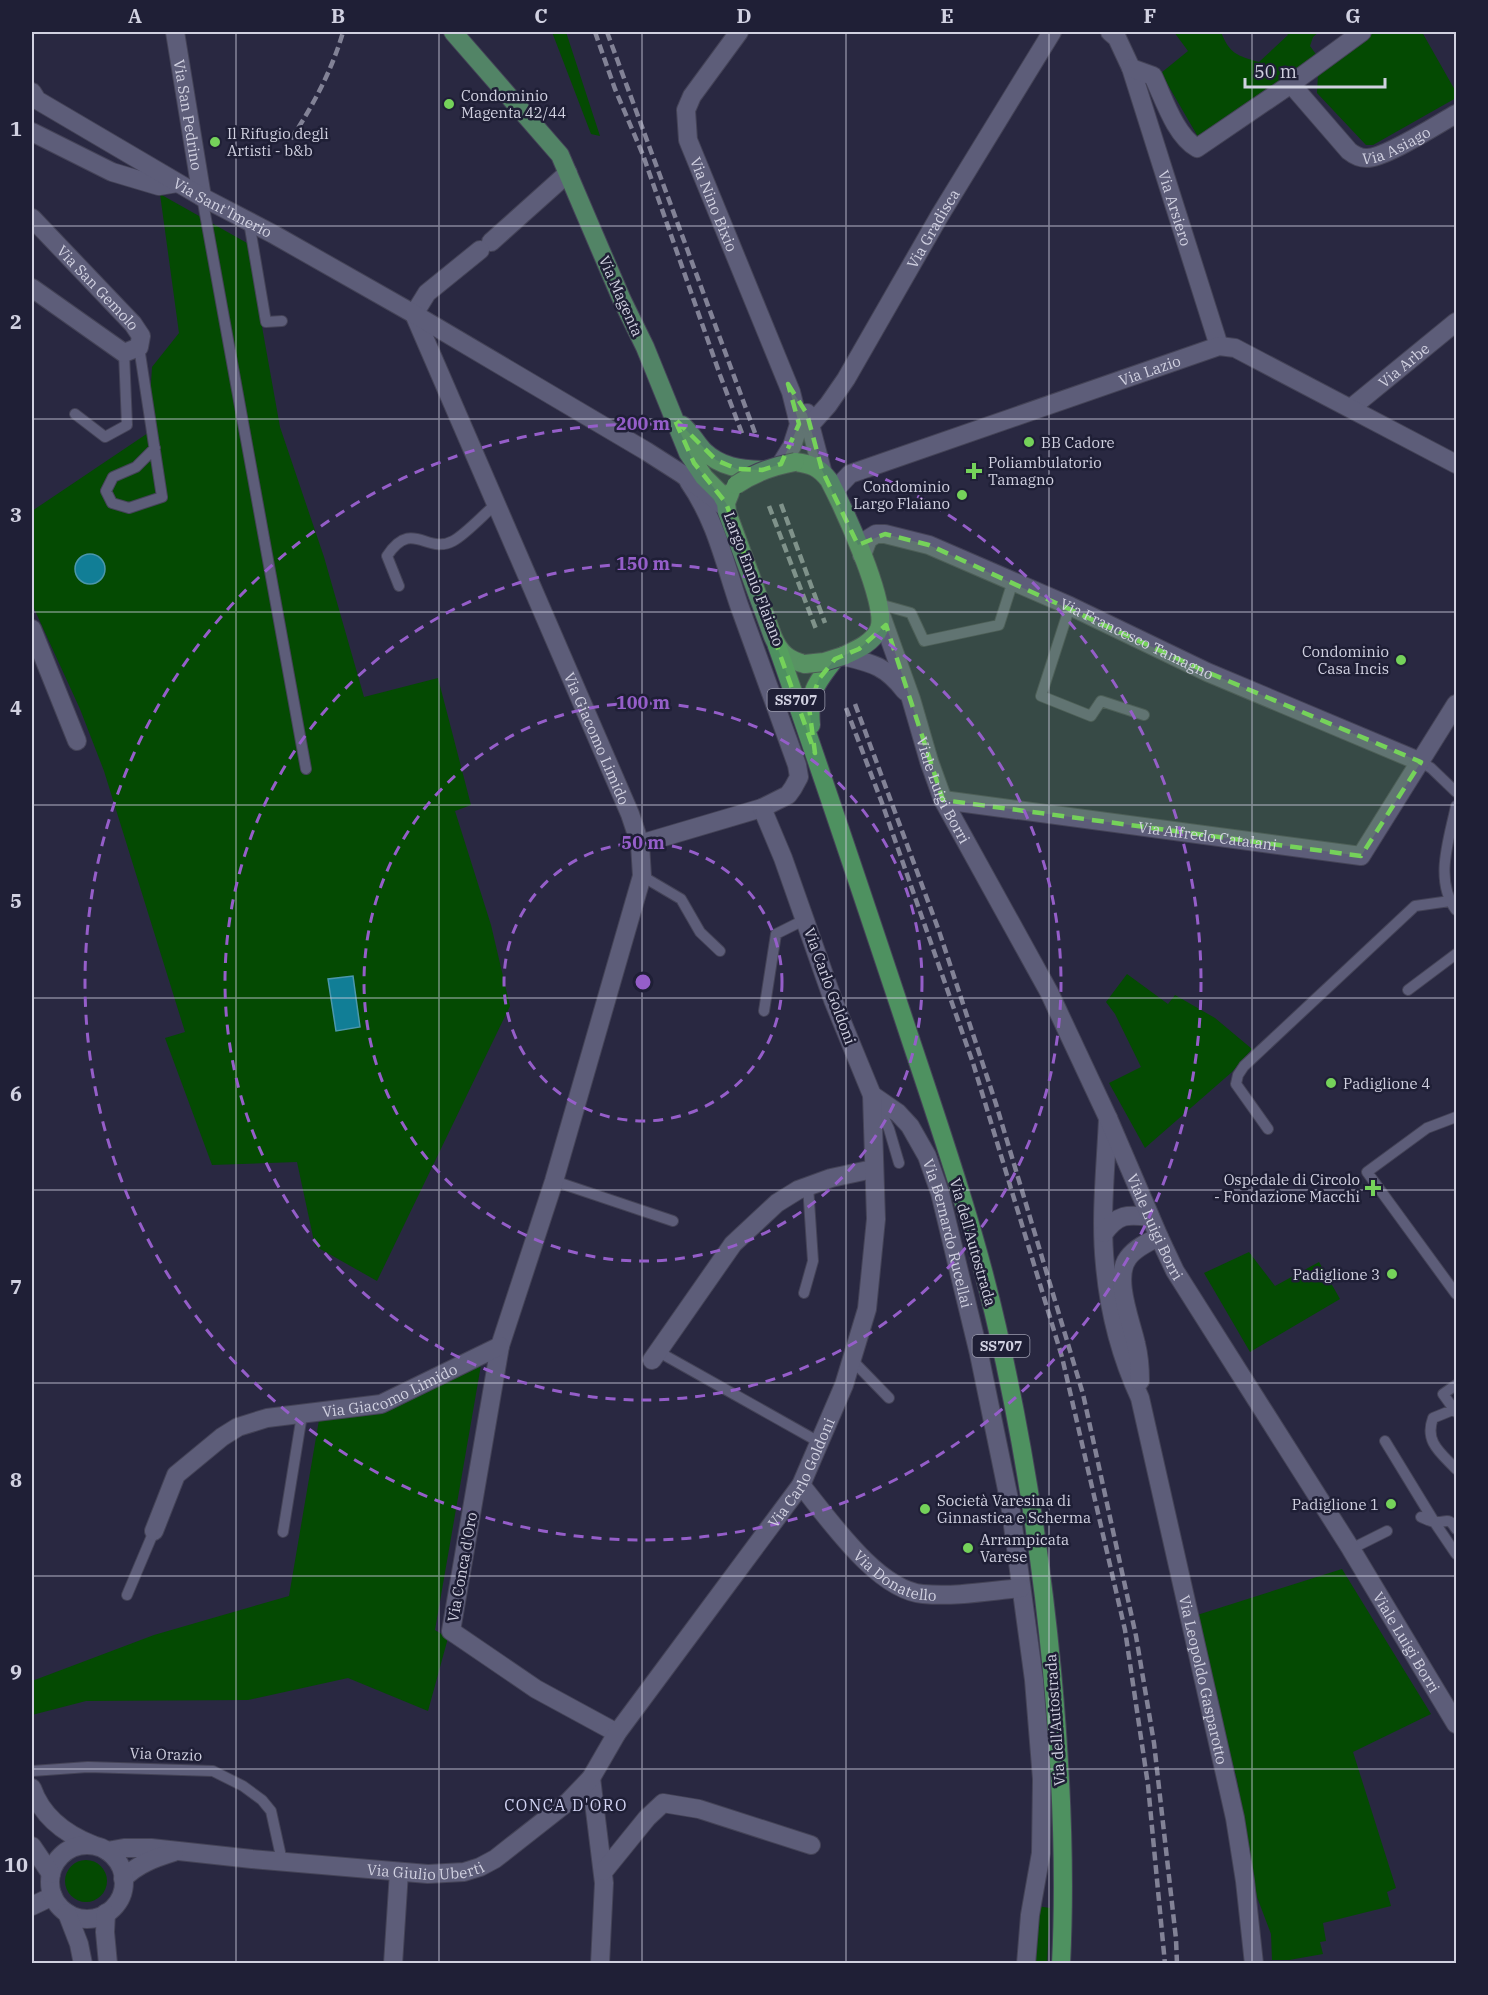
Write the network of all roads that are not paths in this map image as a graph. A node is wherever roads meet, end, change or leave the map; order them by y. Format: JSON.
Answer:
{"nodes":[{"id":1,"x":175,"y":32,"type":"edge"},
{"id":2,"x":453,"y":32,"type":"edge"},
{"id":3,"x":739,"y":32,"type":"edge"},
{"id":4,"x":1052,"y":32,"type":"edge"},
{"id":5,"x":1110,"y":32,"type":"edge"},
{"id":6,"x":1362,"y":32,"type":"edge"},
{"id":7,"x":1131,"y":68,"type":"junction"},
{"id":8,"x":1291,"y":84,"type":"junction"},
{"id":9,"x":34,"y":97,"type":"edge"},
{"id":10,"x":1456,"y":114,"type":"edge"},
{"id":11,"x":32,"y":132,"type":"edge"},
{"id":12,"x":568,"y":173,"type":"junction"},
{"id":13,"x":177,"y":183,"type":"junction"},
{"id":14,"x":202,"y":197,"type":"junction"},
{"id":15,"x":32,"y":218,"type":"edge"},
{"id":16,"x":249,"y":222,"type":"junction"},
{"id":17,"x":32,"y":288,"type":"edge"},
{"id":18,"x":414,"y":314,"type":"junction"},
{"id":19,"x":282,"y":321,"type":"dead end"},
{"id":20,"x":1456,"y":322,"type":"edge"},
{"id":21,"x":1219,"y":346,"type":"junction"},
{"id":22,"x":132,"y":350,"type":"junction"},
{"id":23,"x":788,"y":384,"type":"junction"},
{"id":24,"x":1351,"y":408,"type":"junction"},
{"id":25,"x":75,"y":414,"type":"dead end"},
{"id":26,"x":674,"y":418,"type":"junction"},
{"id":27,"x":811,"y":424,"type":"junction"},
{"id":28,"x":155,"y":448,"type":"junction"},
{"id":29,"x":788,"y":463,"type":"junction"},
{"id":30,"x":1456,"y":464,"type":"edge"},
{"id":31,"x":762,"y":470,"type":"junction"},
{"id":32,"x":822,"y":470,"type":"junction"},
{"id":33,"x":685,"y":476,"type":"junction"},
{"id":34,"x":835,"y":490,"type":"junction"},
{"id":35,"x":496,"y":504,"type":"junction"},
{"id":36,"x":726,"y":505,"type":"junction"},
{"id":37,"x":862,"y":555,"type":"junction"},
{"id":38,"x":1013,"y":581,"type":"junction"},
{"id":39,"x":399,"y":586,"type":"dead end"},
{"id":40,"x":1070,"y":606,"type":"junction"},
{"id":41,"x":880,"y":610,"type":"junction"},
{"id":42,"x":32,"y":629,"type":"edge"},
{"id":43,"x":777,"y":646,"type":"junction"},
{"id":44,"x":839,"y":658,"type":"junction"},
{"id":45,"x":911,"y":699,"type":"junction"},
{"id":46,"x":1456,"y":704,"type":"edge"},
{"id":47,"x":1144,"y":715,"type":"dead end"},
{"id":48,"x":77,"y":741,"type":"dead end"},
{"id":49,"x":815,"y":753,"type":"junction"},
{"id":50,"x":1420,"y":762,"type":"junction"},
{"id":51,"x":306,"y":769,"type":"dead end"},
{"id":52,"x":1456,"y":792,"type":"edge"},
{"id":53,"x":943,"y":800,"type":"junction"},
{"id":54,"x":1456,"y":806,"type":"edge"},
{"id":55,"x":762,"y":808,"type":"junction"},
{"id":56,"x":640,"y":844,"type":"junction"},
{"id":57,"x":642,"y":876,"type":"junction"},
{"id":58,"x":1453,"y":906,"type":"edge"},
{"id":59,"x":806,"y":920,"type":"junction"},
{"id":60,"x":720,"y":951,"type":"dead end"},
{"id":61,"x":1456,"y":954,"type":"edge"},
{"id":62,"x":1408,"y":990,"type":"dead end"},
{"id":63,"x":764,"y":1011,"type":"dead end"},
{"id":64,"x":873,"y":1096,"type":"junction"},
{"id":65,"x":1456,"y":1117,"type":"edge"},
{"id":66,"x":1108,"y":1118,"type":"junction"},
{"id":67,"x":1268,"y":1129,"type":"dead end"},
{"id":68,"x":899,"y":1163,"type":"dead end"},
{"id":69,"x":873,"y":1169,"type":"junction"},
{"id":70,"x":554,"y":1181,"type":"junction"},
{"id":71,"x":808,"y":1186,"type":"junction"},
{"id":72,"x":1150,"y":1217,"type":"junction"},
{"id":73,"x":673,"y":1221,"type":"dead end"},
{"id":74,"x":1104,"y":1233,"type":"junction"},
{"id":75,"x":1159,"y":1237,"type":"junction"},
{"id":76,"x":804,"y":1293,"type":"dead end"},
{"id":77,"x":1456,"y":1294,"type":"edge"},
{"id":78,"x":500,"y":1346,"type":"junction"},
{"id":79,"x":655,"y":1355,"type":"joint"},
{"id":80,"x":852,"y":1360,"type":"junction"},
{"id":81,"x":1456,"y":1385,"type":"edge"},
{"id":82,"x":890,"y":1398,"type":"dead end"},
{"id":83,"x":1140,"y":1398,"type":"junction"},
{"id":84,"x":1456,"y":1411,"type":"edge"},
{"id":85,"x":302,"y":1415,"type":"junction"},
{"id":86,"x":1385,"y":1441,"type":"dead end"},
{"id":87,"x":819,"y":1442,"type":"junction"},
{"id":88,"x":1456,"y":1469,"type":"edge"},
{"id":89,"x":801,"y":1485,"type":"junction"},
{"id":90,"x":1420,"y":1517,"type":"dead end"},
{"id":91,"x":1435,"y":1522,"type":"junction"},
{"id":92,"x":1456,"y":1529,"type":"edge"},
{"id":93,"x":154,"y":1531,"type":"joint"},
{"id":94,"x":1387,"y":1531,"type":"dead end"},
{"id":95,"x":283,"y":1532,"type":"dead end"},
{"id":96,"x":1351,"y":1549,"type":"junction"},
{"id":97,"x":1456,"y":1554,"type":"edge"},
{"id":98,"x":1021,"y":1588,"type":"junction"},
{"id":99,"x":127,"y":1595,"type":"dead end"},
{"id":100,"x":1455,"y":1717,"type":"edge"},
{"id":101,"x":618,"y":1733,"type":"junction"},
{"id":102,"x":32,"y":1771,"type":"edge"},
{"id":103,"x":591,"y":1778,"type":"junction"},
{"id":104,"x":32,"y":1788,"type":"edge"},
{"id":105,"x":811,"y":1845,"type":"dead end"},
{"id":106,"x":32,"y":1846,"type":"edge"},
{"id":107,"x":101,"y":1849,"type":"junction"},
{"id":108,"x":176,"y":1852,"type":"junction"},
{"id":109,"x":282,"y":1861,"type":"junction"},
{"id":110,"x":604,"y":1871,"type":"junction"},
{"id":111,"x":399,"y":1872,"type":"junction"},
{"id":112,"x":51,"y":1874,"type":"junction"},
{"id":113,"x":123,"y":1879,"type":"junction"},
{"id":114,"x":53,"y":1896,"type":"junction"},
{"id":115,"x":32,"y":1906,"type":"edge"},
{"id":116,"x":67,"y":1913,"type":"junction"},
{"id":117,"x":106,"y":1913,"type":"junction"},
{"id":118,"x":83,"y":1964,"type":"edge"},
{"id":119,"x":108,"y":1964,"type":"edge"},
{"id":120,"x":393,"y":1964,"type":"edge"},
{"id":121,"x":600,"y":1964,"type":"edge"},
{"id":122,"x":1026,"y":1964,"type":"edge"},
{"id":123,"x":1061,"y":1964,"type":"edge"},
{"id":124,"x":1254,"y":1964,"type":"edge"}],
"edges":[{"from":1,"to":14,"type":"street","name":"Via San Pedrino"},
{"from":2,"to":12,"type":"main road","name":"Via Magenta"},
{"from":3,"to":23,"type":"street","name":"Via Nino Bixio"},
{"from":4,"to":27,"type":"street","name":"Via Gradisca"},
{"from":5,"to":7,"type":"street"},
{"from":6,"to":8,"type":"street"},
{"from":7,"to":8,"type":"street"},
{"from":7,"to":21,"type":"street","name":"Via Arsiero"},
{"from":8,"to":10,"type":"street","name":"Via Asiago"},
{"from":9,"to":13,"type":"street","name":"Via Sant'Imerio"},
{"from":11,"to":13,"type":"street"},
{"from":12,"to":18,"type":"street"},
{"from":12,"to":26,"type":"main road","name":"Via Magenta"},
{"from":13,"to":14,"type":"street","name":"Via Sant'Imerio"},
{"from":14,"to":16,"type":"street","name":"Via Sant'Imerio"},
{"from":14,"to":51,"type":"lane"},
{"from":15,"to":22,"type":"street","name":"Via San Gemolo"},
{"from":16,"to":18,"type":"street","name":"Via Sant'Imerio"},
{"from":16,"to":19,"type":"lane"},
{"from":17,"to":22,"type":"street","name":"Via San Gemolo"},
{"from":18,"to":33,"type":"street","name":"Via Sant'Imerio"},
{"from":18,"to":35,"type":"street","name":"Via Giacomo Limido"},
{"from":20,"to":24,"type":"street","name":"Via Arbe"},
{"from":21,"to":24,"type":"street"},
{"from":21,"to":34,"type":"street","name":"Via Lazio"},
{"from":22,"to":25,"type":"lane"},
{"from":22,"to":28,"type":"lane"},
{"from":23,"to":27,"type":"street","name":"Via Nino Bixio"},
{"from":23,"to":29,"type":"street","name":"Via Nino Bixio"},
{"from":24,"to":30,"type":"street"},
{"from":26,"to":31,"type":"main road","name":"Via Magenta"},
{"from":26,"to":36,"type":"main road","name":"Via Magenta"},
{"from":27,"to":32,"type":"street","name":"Via Nino Bixio"},
{"from":28,"to":28,"type":"lane"},
{"from":29,"to":31,"type":"main road","name":"Largo Ennio Flaiano","bridge":true},
{"from":29,"to":32,"type":"main road"},
{"from":31,"to":36,"type":"main road","name":"Largo Ennio Flaiano","bridge":true},
{"from":32,"to":34,"type":"main road"},
{"from":33,"to":36,"type":"street","name":"Via Sant'Imerio"},
{"from":33,"to":55,"type":"street"},
{"from":34,"to":37,"type":"main road"},
{"from":35,"to":39,"type":"lane"},
{"from":35,"to":56,"type":"street","name":"Via Giacomo Limido"},
{"from":36,"to":43,"type":"main road","name":"Largo Ennio Flaiano"},
{"from":37,"to":38,"type":"street","name":"Via Francesco Tamagno"},
{"from":37,"to":41,"type":"main road"},
{"from":38,"to":40,"type":"street","name":"Via Francesco Tamagno"},
{"from":38,"to":41,"type":"lane"},
{"from":40,"to":47,"type":"lane"},
{"from":40,"to":50,"type":"street","name":"Via Francesco Tamagno"},
{"from":41,"to":44,"type":"main road","name":"Largo Ennio Flaiano"},
{"from":41,"to":45,"type":"street","name":"Viale Luigi Borri"},
{"from":42,"to":48,"type":"street"},
{"from":43,"to":44,"type":"main road","name":"Largo Ennio Flaiano","bridge":true},
{"from":43,"to":49,"type":"highway","number":"SS707"},
{"from":44,"to":45,"type":"street","name":"Viale Luigi Borri"},
{"from":44,"to":49,"type":"highway","number":"SS707"},
{"from":45,"to":53,"type":"street","name":"Viale Luigi Borri"},
{"from":46,"to":50,"type":"street"},
{"from":49,"to":123,"type":"highway","name":"Via dell'Autostrada","number":"SS707"},
{"from":50,"to":52,"type":"lane"},
{"from":50,"to":53,"type":"street","name":"Via Alfredo Catalani"},
{"from":53,"to":66,"type":"street","name":"Viale Luigi Borri"},
{"from":54,"to":58,"type":"lane"},
{"from":55,"to":56,"type":"street"},
{"from":55,"to":59,"type":"street","name":"Via Carlo Goldoni"},
{"from":56,"to":57,"type":"street","name":"Via Giacomo Limido"},
{"from":57,"to":60,"type":"lane"},
{"from":57,"to":70,"type":"street","name":"Via Giacomo Limido"},
{"from":58,"to":67,"type":"lane"},
{"from":59,"to":63,"type":"lane"},
{"from":59,"to":64,"type":"street","name":"Via Carlo Goldoni"},
{"from":61,"to":62,"type":"lane"},
{"from":64,"to":68,"type":"lane"},
{"from":64,"to":69,"type":"street","name":"Via Carlo Goldoni"},
{"from":64,"to":98,"type":"street","name":"Via Bernardo Rucellai"},
{"from":65,"to":77,"type":"lane"},
{"from":66,"to":72,"type":"street","name":"Viale Luigi Borri"},
{"from":66,"to":74,"type":"street","name":"Via Leopoldo Gasparotto"},
{"from":69,"to":71,"type":"street"},
{"from":69,"to":80,"type":"street","name":"Via Carlo Goldoni"},
{"from":70,"to":73,"type":"lane"},
{"from":70,"to":78,"type":"street","name":"Via Giacomo Limido"},
{"from":71,"to":76,"type":"lane"},
{"from":71,"to":79,"type":"street"},
{"from":72,"to":74,"type":"street"},
{"from":72,"to":75,"type":"street","name":"Viale Luigi Borri"},
{"from":74,"to":83,"type":"street","name":"Via Leopoldo Gasparotto"},
{"from":75,"to":83,"type":"street","name":"Via Leopoldo Gasparotto"},
{"from":75,"to":96,"type":"street","name":"Viale Luigi Borri"},
{"from":78,"to":85,"type":"street","name":"Via Giacomo Limido"},
{"from":78,"to":101,"type":"street","name":"Via Conca d'Oro"},
{"from":79,"to":87,"type":"lane"},
{"from":80,"to":82,"type":"lane"},
{"from":80,"to":87,"type":"street","name":"Via Carlo Goldoni"},
{"from":81,"to":84,"type":"lane"},
{"from":83,"to":124,"type":"street","name":"Via Leopoldo Gasparotto"},
{"from":84,"to":88,"type":"lane"},
{"from":85,"to":93,"type":"street","name":"Via Giacomo Limido"},
{"from":85,"to":95,"type":"lane"},
{"from":86,"to":91,"type":"lane"},
{"from":87,"to":89,"type":"street","name":"Via Carlo Goldoni"},
{"from":89,"to":98,"type":"street","name":"Via Donatello"},
{"from":89,"to":101,"type":"street","name":"Via Carlo Goldoni"},
{"from":90,"to":91,"type":"lane"},
{"from":91,"to":92,"type":"lane"},
{"from":91,"to":97,"type":"lane"},
{"from":93,"to":99,"type":"lane"},
{"from":94,"to":96,"type":"lane"},
{"from":96,"to":100,"type":"street","name":"Viale Luigi Borri"},
{"from":98,"to":122,"type":"street","name":"Via Bernardo Rucellai"},
{"from":101,"to":103,"type":"street","name":"Via Giulio Uberti"},
{"from":102,"to":109,"type":"lane","name":"Via Orazio"},
{"from":103,"to":110,"type":"street"},
{"from":103,"to":111,"type":"street","name":"Via Giulio Uberti"},
{"from":104,"to":107,"type":"street"},
{"from":105,"to":110,"type":"street"},
{"from":106,"to":112,"type":"street"},
{"from":107,"to":108,"type":"street","name":"Via Giulio Uberti"},
{"from":107,"to":112,"type":"street"},
{"from":107,"to":113,"type":"street"},
{"from":108,"to":109,"type":"street","name":"Via Giulio Uberti"},
{"from":108,"to":113,"type":"street","name":"Via Giulio Uberti"},
{"from":109,"to":111,"type":"street","name":"Via Giulio Uberti"},
{"from":110,"to":121,"type":"street"},
{"from":111,"to":120,"type":"street"},
{"from":112,"to":114,"type":"street"},
{"from":113,"to":117,"type":"street"},
{"from":114,"to":115,"type":"street"},
{"from":114,"to":116,"type":"street"},
{"from":116,"to":117,"type":"street"},
{"from":116,"to":118,"type":"street"},
{"from":117,"to":119,"type":"street"}]}
